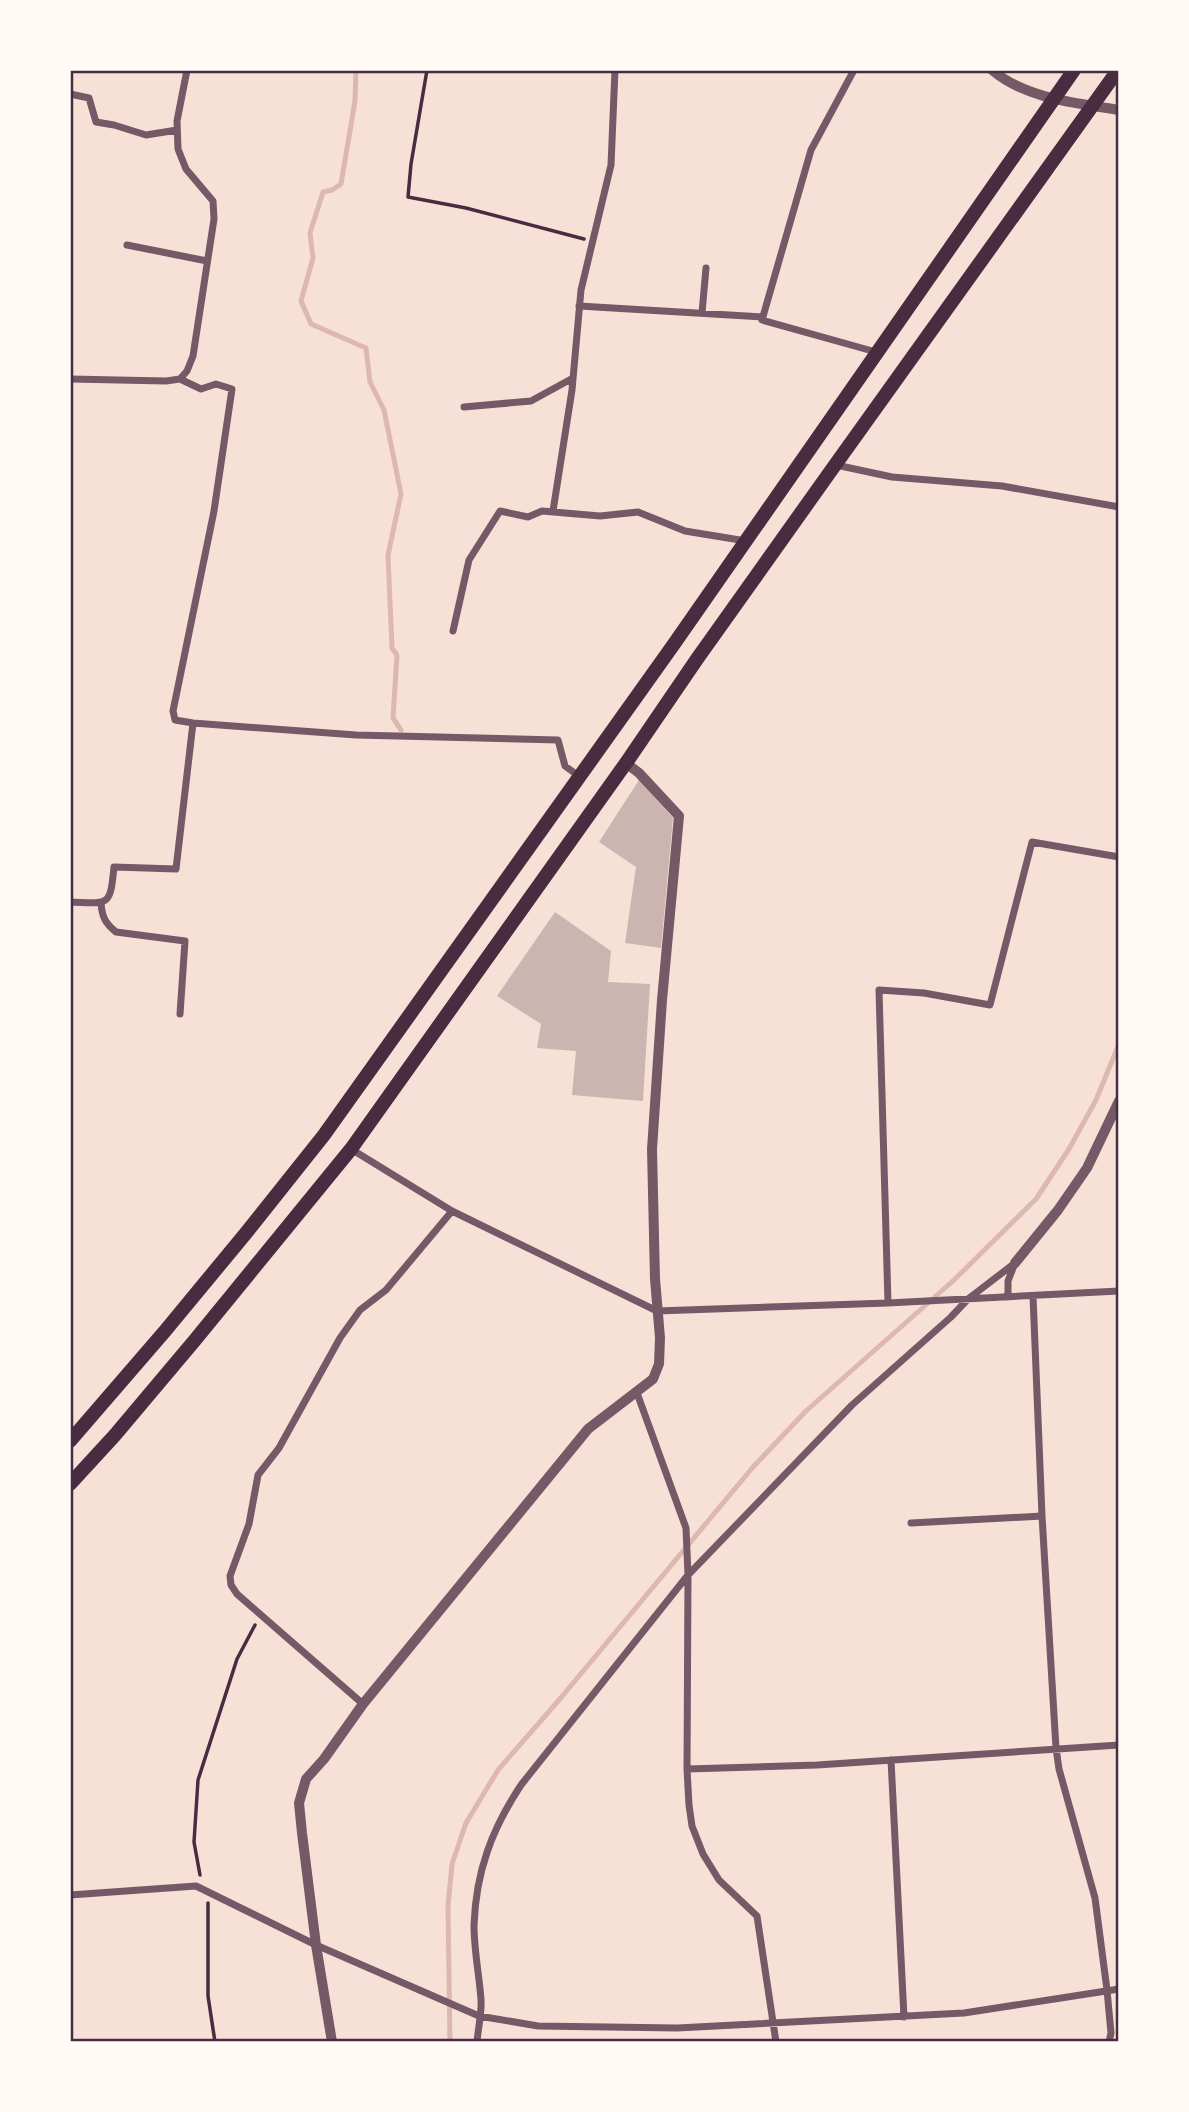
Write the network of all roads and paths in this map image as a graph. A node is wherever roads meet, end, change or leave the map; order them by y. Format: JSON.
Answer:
{"nodes":[{"id":1,"x":187,"y":70,"type":"edge"},
{"id":2,"x":427,"y":70,"type":"edge"},
{"id":3,"x":615,"y":70,"type":"edge"},
{"id":4,"x":854,"y":70,"type":"edge"},
{"id":5,"x":992,"y":70,"type":"edge"},
{"id":6,"x":1074,"y":70,"type":"edge"},
{"id":7,"x":1118,"y":70,"type":"edge"},
{"id":8,"x":70,"y":94,"type":"edge"},
{"id":9,"x":1055,"y":98,"type":"junction"},
{"id":10,"x":1093,"y":106,"type":"junction"},
{"id":11,"x":1119,"y":110,"type":"edge"},
{"id":12,"x":177,"y":130,"type":"junction"},
{"id":13,"x":593,"y":241,"type":"junction"},
{"id":14,"x":127,"y":245,"type":"dead end"},
{"id":15,"x":208,"y":261,"type":"junction"},
{"id":16,"x":706,"y":268,"type":"dead end"},
{"id":17,"x":579,"y":306,"type":"junction"},
{"id":18,"x":702,"y":313,"type":"junction"},
{"id":19,"x":763,"y":317,"type":"junction"},
{"id":20,"x":876,"y":352,"type":"junction"},
{"id":21,"x":573,"y":378,"type":"junction"},
{"id":22,"x":70,"y":379,"type":"edge"},
{"id":23,"x":180,"y":379,"type":"junction"},
{"id":24,"x":464,"y":407,"type":"dead end"},
{"id":25,"x":835,"y":465,"type":"junction"},
{"id":26,"x":1119,"y":508,"type":"edge"},
{"id":27,"x":553,"y":511,"type":"junction"},
{"id":28,"x":746,"y":541,"type":"junction"},
{"id":29,"x":453,"y":631,"type":"dead end"},
{"id":30,"x":193,"y":723,"type":"junction"},
{"id":31,"x":626,"y":763,"type":"junction"},
{"id":32,"x":580,"y":777,"type":"junction"},
{"id":33,"x":1119,"y":857,"type":"edge"},
{"id":34,"x":70,"y":902,"type":"edge"},
{"id":35,"x":101,"y":903,"type":"junction"},
{"id":36,"x":180,"y":1014,"type":"dead end"},
{"id":37,"x":1119,"y":1101,"type":"edge"},
{"id":38,"x":351,"y":1149,"type":"junction"},
{"id":39,"x":452,"y":1211,"type":"junction"},
{"id":40,"x":1015,"y":1262,"type":"junction"},
{"id":41,"x":1119,"y":1291,"type":"edge"},
{"id":42,"x":1033,"y":1296,"type":"junction"},
{"id":43,"x":1008,"y":1297,"type":"junction"},
{"id":44,"x":968,"y":1299,"type":"junction"},
{"id":45,"x":888,"y":1303,"type":"junction"},
{"id":46,"x":657,"y":1311,"type":"junction"},
{"id":47,"x":637,"y":1393,"type":"junction"},
{"id":48,"x":70,"y":1441,"type":"edge"},
{"id":49,"x":70,"y":1484,"type":"edge"},
{"id":50,"x":1042,"y":1516,"type":"junction"},
{"id":51,"x":911,"y":1523,"type":"dead end"},
{"id":52,"x":688,"y":1575,"type":"junction"},
{"id":53,"x":261,"y":1614,"type":"junction"},
{"id":54,"x":363,"y":1704,"type":"junction"},
{"id":55,"x":1119,"y":1745,"type":"edge"},
{"id":56,"x":1056,"y":1748,"type":"junction"},
{"id":57,"x":891,"y":1760,"type":"junction"},
{"id":58,"x":687,"y":1769,"type":"junction"},
{"id":59,"x":206,"y":1891,"type":"junction"},
{"id":60,"x":70,"y":1895,"type":"edge"},
{"id":61,"x":316,"y":1945,"type":"junction"},
{"id":62,"x":1119,"y":1989,"type":"edge"},
{"id":63,"x":1107,"y":1990,"type":"junction"},
{"id":64,"x":479,"y":2017,"type":"junction"},
{"id":65,"x":904,"y":2017,"type":"junction"},
{"id":66,"x":774,"y":2024,"type":"junction"},
{"id":67,"x":215,"y":2042,"type":"edge"},
{"id":68,"x":332,"y":2042,"type":"edge"},
{"id":69,"x":477,"y":2042,"type":"edge"},
{"id":70,"x":776,"y":2042,"type":"edge"},
{"id":71,"x":1109,"y":2042,"type":"edge"}],
"edges":[{"from":1,"to":12,"type":"street"},
{"from":2,"to":13,"type":"path"},
{"from":3,"to":13,"type":"street"},
{"from":4,"to":19,"type":"street"},
{"from":5,"to":9,"type":"street"},
{"from":6,"to":9,"type":"highway"},
{"from":7,"to":10,"type":"highway"},
{"from":8,"to":12,"type":"street"},
{"from":9,"to":10,"type":"street"},
{"from":9,"to":20,"type":"highway"},
{"from":10,"to":11,"type":"street"},
{"from":10,"to":25,"type":"highway"},
{"from":12,"to":15,"type":"street"},
{"from":13,"to":17,"type":"street"},
{"from":14,"to":15,"type":"street"},
{"from":15,"to":23,"type":"street"},
{"from":16,"to":18,"type":"street"},
{"from":17,"to":18,"type":"street"},
{"from":17,"to":21,"type":"street"},
{"from":18,"to":19,"type":"street"},
{"from":19,"to":20,"type":"street"},
{"from":20,"to":28,"type":"highway"},
{"from":21,"to":24,"type":"street"},
{"from":21,"to":27,"type":"street"},
{"from":22,"to":23,"type":"street"},
{"from":23,"to":30,"type":"street"},
{"from":25,"to":26,"type":"street"},
{"from":25,"to":31,"type":"highway"},
{"from":27,"to":28,"type":"street"},
{"from":27,"to":29,"type":"street"},
{"from":28,"to":32,"type":"highway"},
{"from":30,"to":32,"type":"street"},
{"from":30,"to":35,"type":"street"},
{"from":31,"to":38,"type":"highway"},
{"from":31,"to":46,"type":"street"},
{"from":32,"to":48,"type":"highway"},
{"from":33,"to":45,"type":"street"},
{"from":34,"to":35,"type":"street"},
{"from":35,"to":36,"type":"street"},
{"from":37,"to":40,"type":"street"},
{"from":38,"to":39,"type":"street"},
{"from":38,"to":49,"type":"highway"},
{"from":39,"to":46,"type":"street"},
{"from":39,"to":53,"type":"street"},
{"from":40,"to":43,"type":"street"},
{"from":40,"to":44,"type":"street"},
{"from":41,"to":42,"type":"street"},
{"from":42,"to":43,"type":"street"},
{"from":42,"to":50,"type":"street"},
{"from":43,"to":44,"type":"street"},
{"from":44,"to":45,"type":"street"},
{"from":44,"to":52,"type":"street"},
{"from":45,"to":46,"type":"street"},
{"from":46,"to":47,"type":"street"},
{"from":47,"to":52,"type":"street"},
{"from":47,"to":54,"type":"street"},
{"from":50,"to":51,"type":"street"},
{"from":50,"to":56,"type":"street"},
{"from":52,"to":58,"type":"street"},
{"from":52,"to":64,"type":"street"},
{"from":53,"to":54,"type":"street"},
{"from":53,"to":59,"type":"path"},
{"from":54,"to":61,"type":"street"},
{"from":55,"to":56,"type":"street"},
{"from":56,"to":57,"type":"street"},
{"from":56,"to":63,"type":"street"},
{"from":57,"to":58,"type":"street"},
{"from":57,"to":65,"type":"street"},
{"from":58,"to":66,"type":"street"},
{"from":59,"to":60,"type":"street"},
{"from":59,"to":61,"type":"street"},
{"from":59,"to":67,"type":"path"},
{"from":61,"to":64,"type":"street"},
{"from":61,"to":68,"type":"street"},
{"from":62,"to":63,"type":"street"},
{"from":63,"to":65,"type":"street"},
{"from":63,"to":71,"type":"street"},
{"from":64,"to":66,"type":"street"},
{"from":64,"to":69,"type":"street"},
{"from":65,"to":66,"type":"street"},
{"from":66,"to":70,"type":"street"}]}
